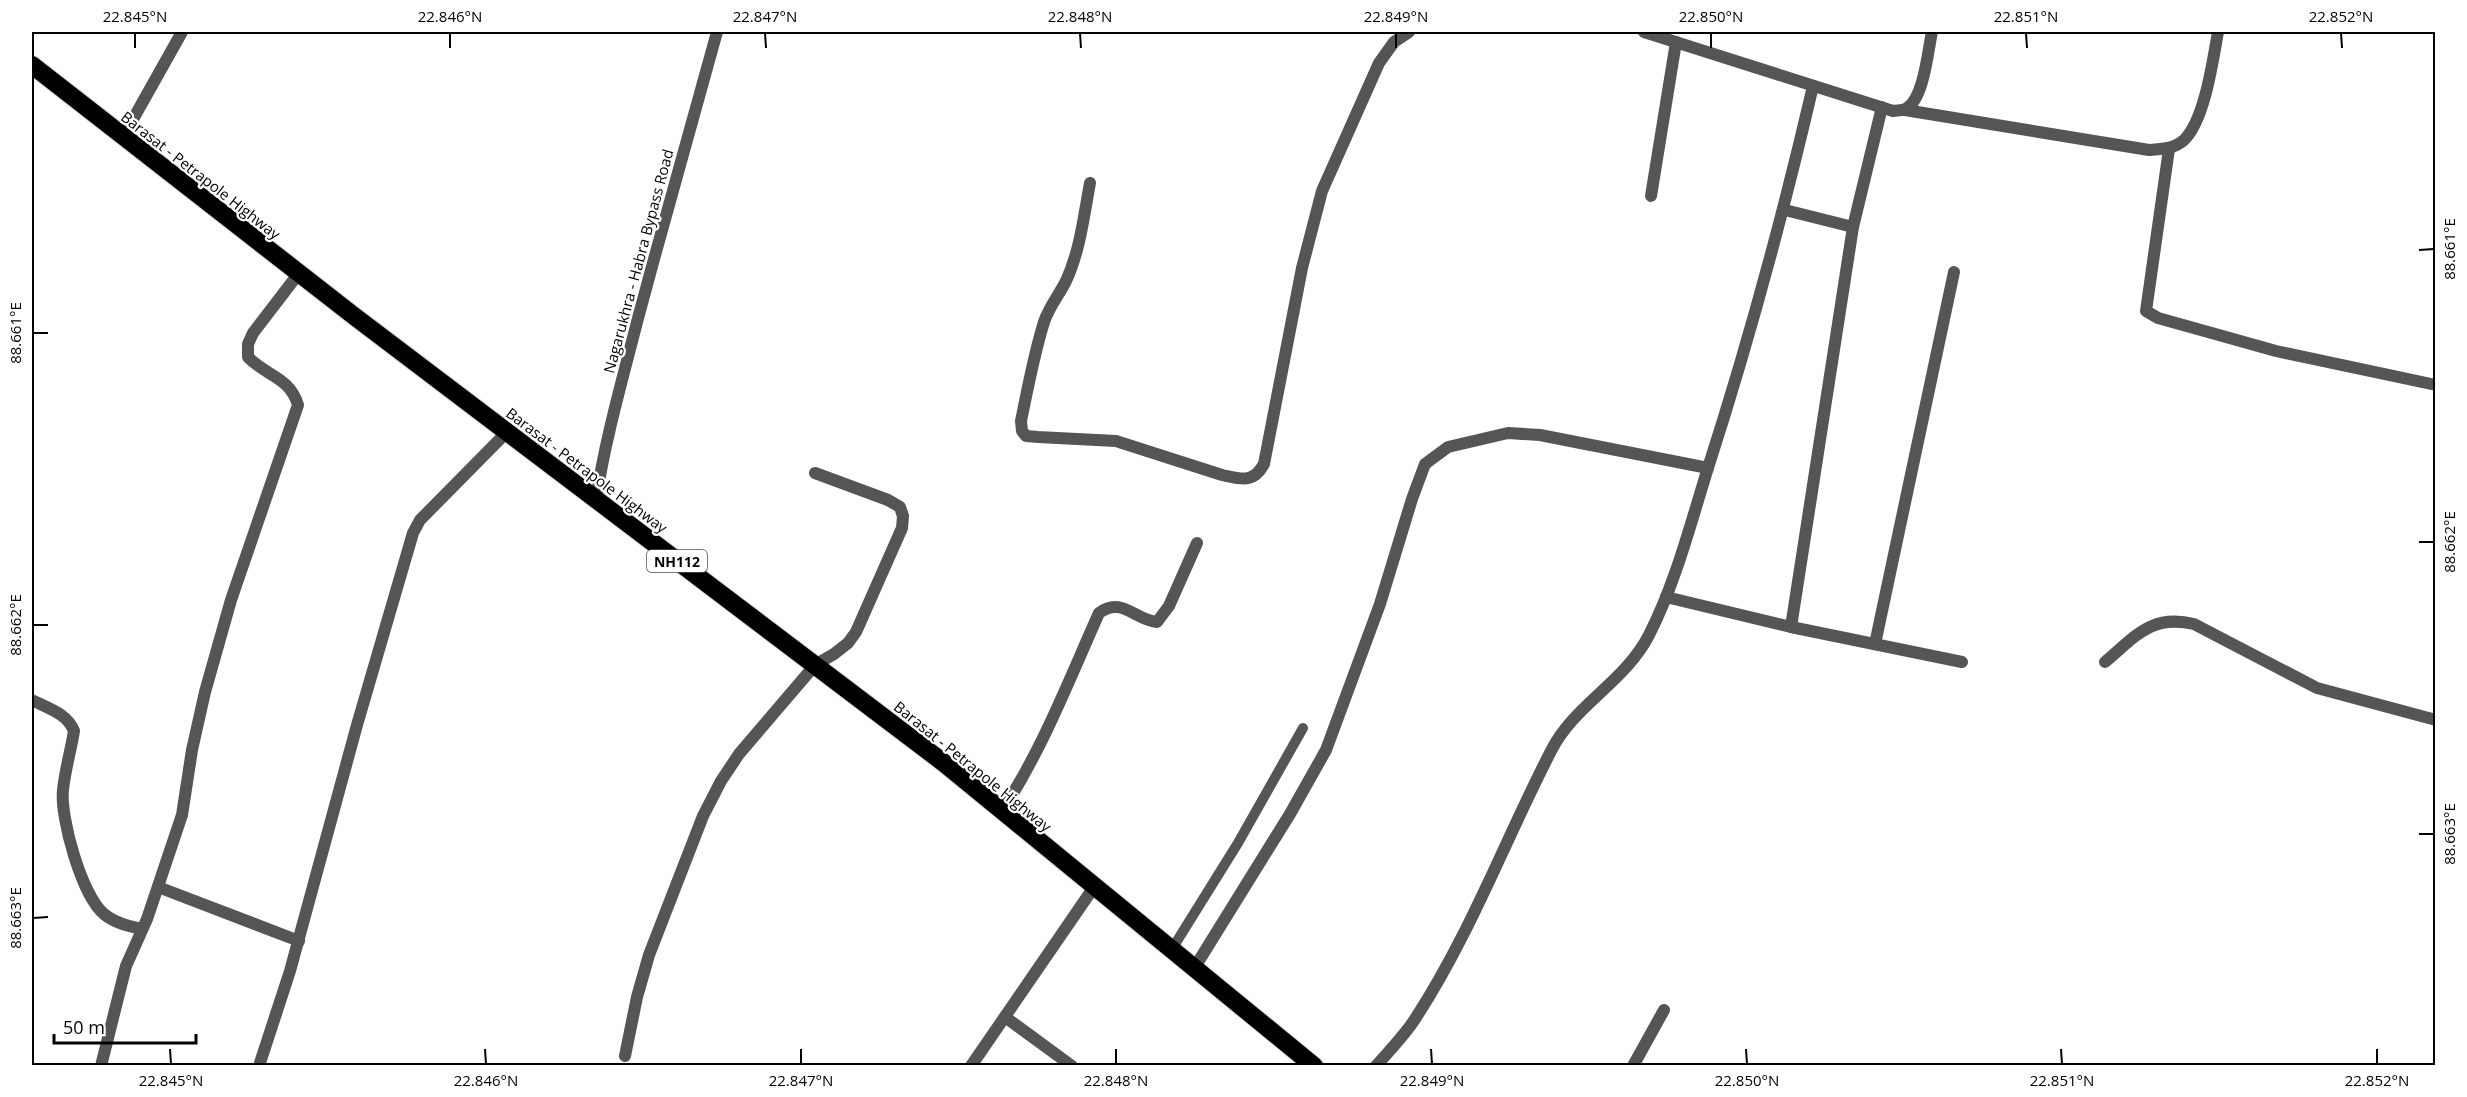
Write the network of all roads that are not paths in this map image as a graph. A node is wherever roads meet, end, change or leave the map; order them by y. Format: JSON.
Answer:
{"nodes":[{"id":1,"x":182,"y":32,"type":"edge"},
{"id":2,"x":717,"y":32,"type":"edge"},
{"id":3,"x":1409,"y":32,"type":"edge"},
{"id":4,"x":1644,"y":32,"type":"edge"},
{"id":5,"x":1932,"y":32,"type":"edge"},
{"id":6,"x":2218,"y":32,"type":"edge"},
{"id":7,"x":1676,"y":42,"type":"junction"},
{"id":8,"x":32,"y":65,"type":"edge"},
{"id":9,"x":1814,"y":86,"type":"junction"},
{"id":10,"x":1882,"y":107,"type":"junction"},
{"id":11,"x":1905,"y":110,"type":"junction"},
{"id":12,"x":123,"y":137,"type":"junction"},
{"id":13,"x":2169,"y":149,"type":"junction"},
{"id":14,"x":1090,"y":183,"type":"dead end"},
{"id":15,"x":1651,"y":196,"type":"dead end"},
{"id":16,"x":1785,"y":210,"type":"junction"},
{"id":17,"x":1853,"y":227,"type":"junction"},
{"id":18,"x":1954,"y":272,"type":"dead end"},
{"id":19,"x":299,"y":273,"type":"junction"},
{"id":20,"x":2436,"y":385,"type":"edge"},
{"id":21,"x":507,"y":432,"type":"junction"},
{"id":22,"x":1708,"y":468,"type":"junction"},
{"id":23,"x":815,"y":473,"type":"dead end"},
{"id":24,"x":596,"y":500,"type":"junction"},
{"id":25,"x":1197,"y":543,"type":"dead end"},
{"id":26,"x":1666,"y":597,"type":"junction"},
{"id":27,"x":1791,"y":627,"type":"junction"},
{"id":28,"x":1875,"y":644,"type":"junction"},
{"id":29,"x":1962,"y":662,"type":"dead end"},
{"id":30,"x":2105,"y":662,"type":"dead end"},
{"id":31,"x":815,"y":665,"type":"junction"},
{"id":32,"x":32,"y":700,"type":"edge"},
{"id":33,"x":2436,"y":720,"type":"edge"},
{"id":34,"x":1302,"y":728,"type":"dead end"},
{"id":35,"x":1002,"y":811,"type":"junction"},
{"id":36,"x":158,"y":887,"type":"junction"},
{"id":37,"x":1094,"y":887,"type":"junction"},
{"id":38,"x":142,"y":929,"type":"junction"},
{"id":39,"x":299,"y":941,"type":"junction"},
{"id":40,"x":1172,"y":949,"type":"junction"},
{"id":41,"x":1195,"y":967,"type":"junction"},
{"id":42,"x":1664,"y":1010,"type":"dead end"},
{"id":43,"x":1005,"y":1017,"type":"junction"},
{"id":44,"x":625,"y":1056,"type":"dead end"},
{"id":45,"x":101,"y":1065,"type":"edge"},
{"id":46,"x":259,"y":1065,"type":"edge"},
{"id":47,"x":971,"y":1065,"type":"edge"},
{"id":48,"x":1072,"y":1065,"type":"edge"},
{"id":49,"x":1314,"y":1065,"type":"edge"},
{"id":50,"x":1376,"y":1065,"type":"edge"},
{"id":51,"x":1633,"y":1065,"type":"edge"}],
"edges":[{"from":1,"to":12,"type":"street"},
{"from":2,"to":24,"type":"street","name":"Nagarukhra - Habra Bypass Road"},
{"from":3,"to":14,"type":"street"},
{"from":4,"to":7,"type":"street"},
{"from":5,"to":11,"type":"street"},
{"from":6,"to":13,"type":"street"},
{"from":7,"to":9,"type":"street"},
{"from":7,"to":15,"type":"street"},
{"from":8,"to":12,"type":"highway","name":"Barasat - Petrapole Highway","number":"NH112"},
{"from":9,"to":10,"type":"street"},
{"from":9,"to":16,"type":"street"},
{"from":10,"to":11,"type":"street"},
{"from":10,"to":17,"type":"street"},
{"from":11,"to":13,"type":"street"},
{"from":12,"to":19,"type":"highway","name":"Barasat - Petrapole Highway","number":"NH112"},
{"from":13,"to":20,"type":"street"},
{"from":16,"to":17,"type":"street"},
{"from":16,"to":22,"type":"street"},
{"from":17,"to":27,"type":"street"},
{"from":18,"to":28,"type":"street"},
{"from":19,"to":21,"type":"highway","name":"Barasat - Petrapole Highway","number":"NH112"},
{"from":19,"to":36,"type":"street"},
{"from":21,"to":24,"type":"highway","name":"Barasat - Petrapole Highway","number":"NH112"},
{"from":21,"to":39,"type":"street"},
{"from":22,"to":26,"type":"street"},
{"from":22,"to":41,"type":"street"},
{"from":23,"to":31,"type":"street"},
{"from":24,"to":31,"type":"highway","name":"Barasat - Petrapole Highway","number":"NH112"},
{"from":25,"to":35,"type":"street"},
{"from":26,"to":27,"type":"street"},
{"from":26,"to":50,"type":"street"},
{"from":27,"to":28,"type":"street"},
{"from":28,"to":29,"type":"street"},
{"from":30,"to":33,"type":"street"},
{"from":31,"to":35,"type":"highway","name":"Barasat - Petrapole Highway","number":"NH112"},
{"from":31,"to":44,"type":"street"},
{"from":32,"to":38,"type":"street"},
{"from":34,"to":40,"type":"lane"},
{"from":35,"to":37,"type":"highway","name":"Barasat - Petrapole Highway","number":"NH112"},
{"from":36,"to":38,"type":"street"},
{"from":36,"to":39,"type":"street"},
{"from":37,"to":40,"type":"highway","name":"Barasat - Petrapole Highway","number":"NH112"},
{"from":37,"to":43,"type":"street"},
{"from":38,"to":45,"type":"street"},
{"from":39,"to":46,"type":"street"},
{"from":40,"to":41,"type":"highway","name":"Barasat - Petrapole Highway","number":"NH112"},
{"from":41,"to":49,"type":"highway","name":"Barasat - Petrapole Highway","number":"NH112"},
{"from":42,"to":51,"type":"street"},
{"from":43,"to":47,"type":"street"},
{"from":43,"to":48,"type":"street"}]}
